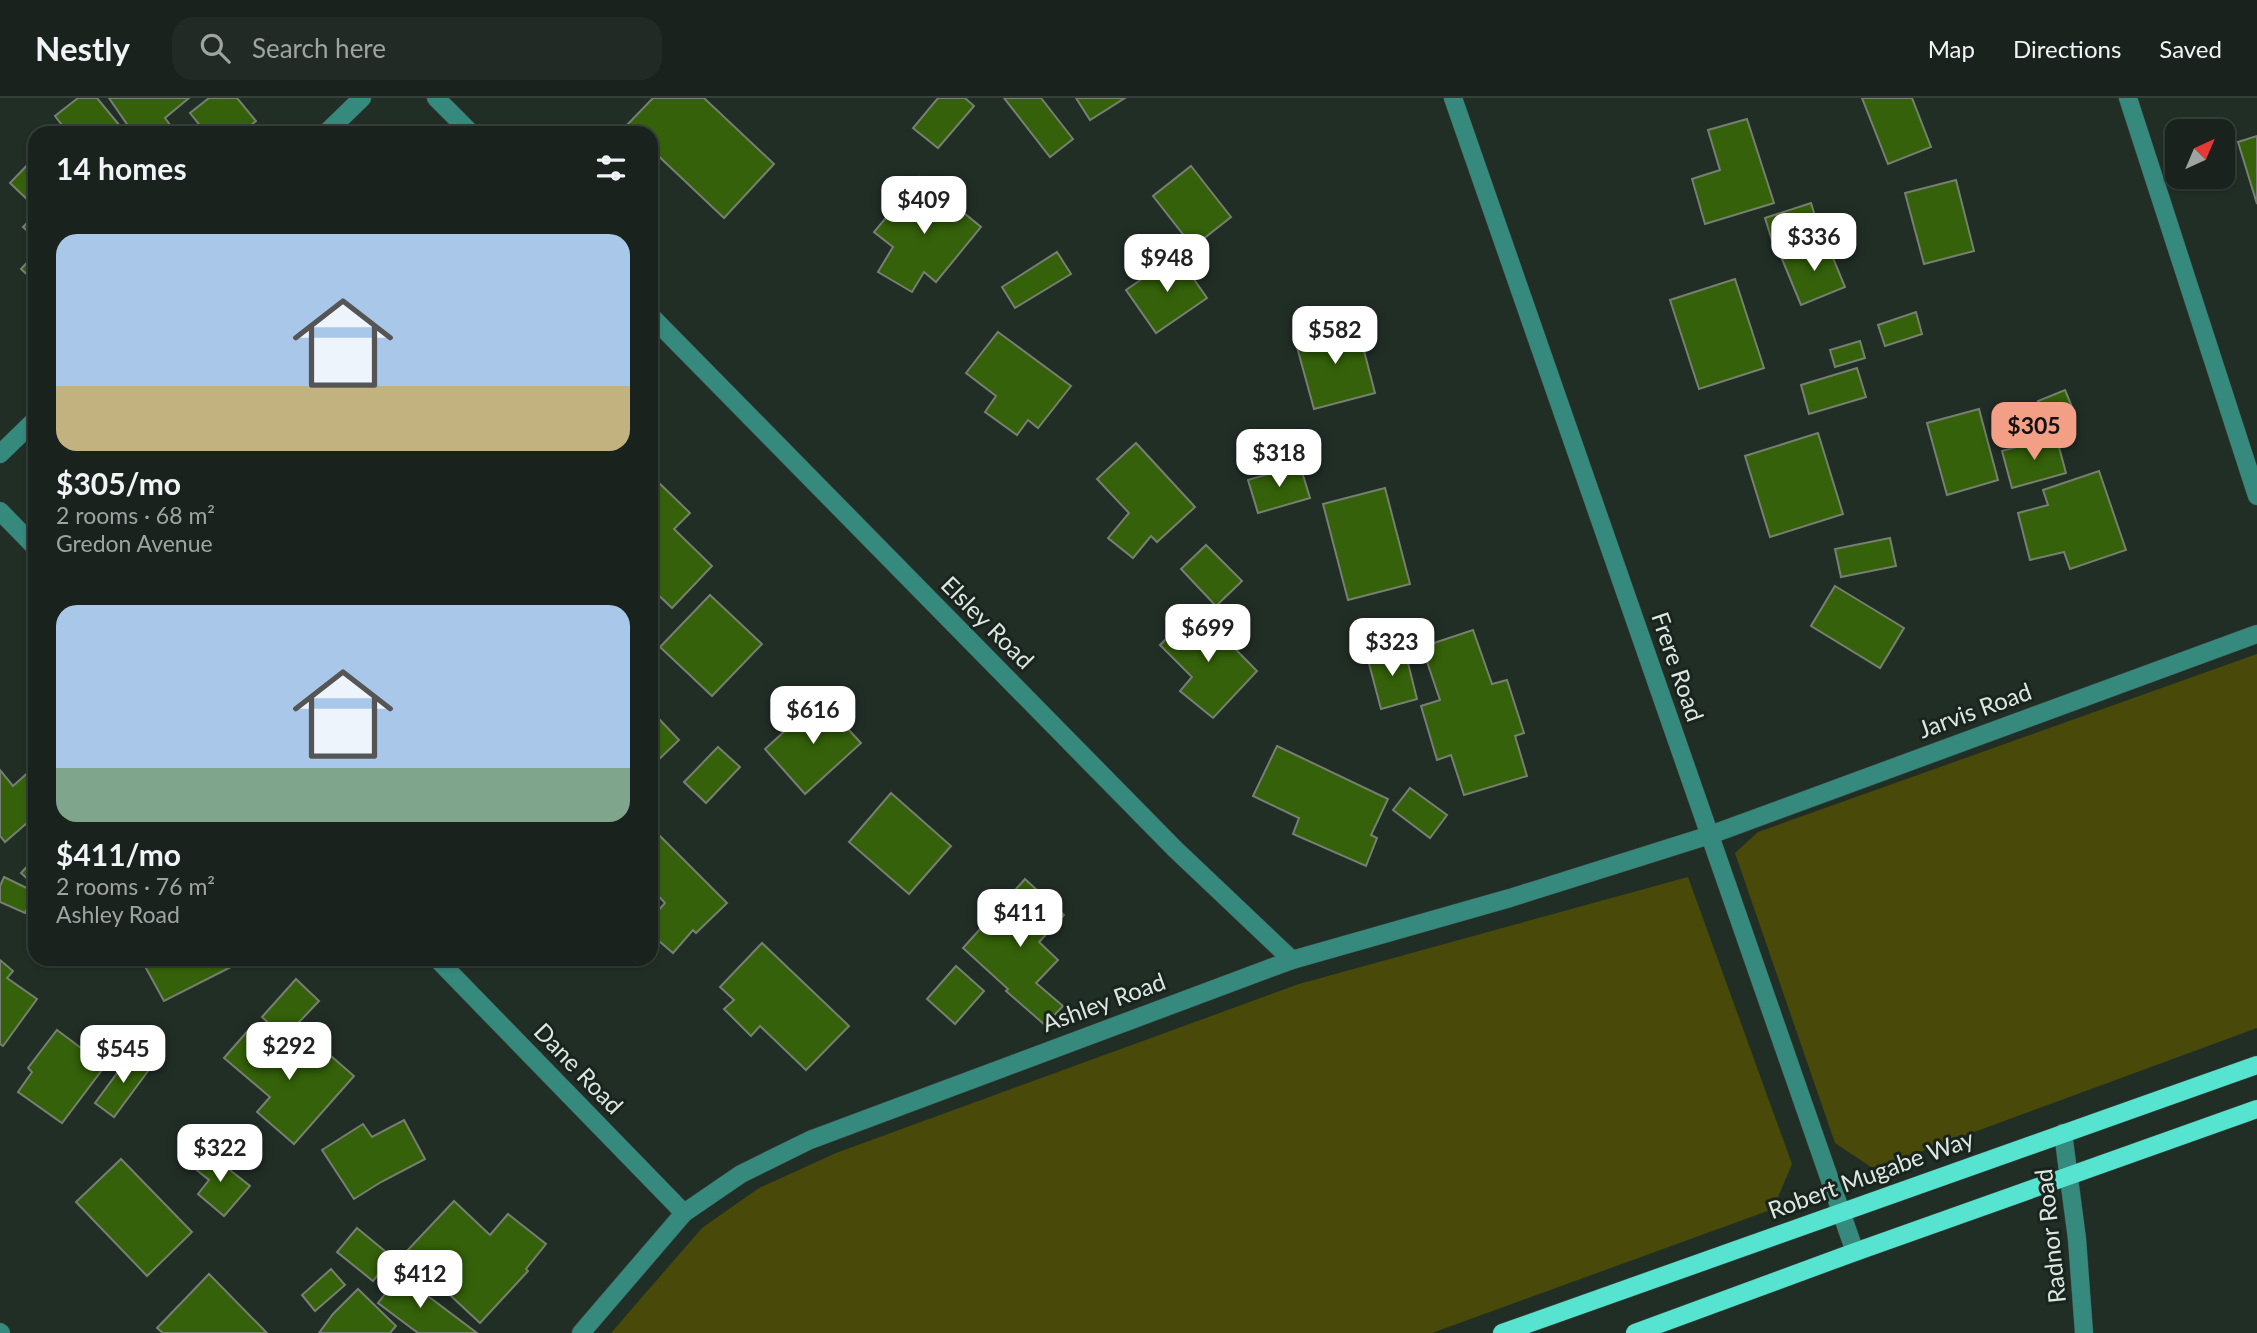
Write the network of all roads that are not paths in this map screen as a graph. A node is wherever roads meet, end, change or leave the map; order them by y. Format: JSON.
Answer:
{"nodes":[{"id":1,"x":362,"y":98,"type":"edge"},
{"id":2,"x":436,"y":98,"type":"edge"},
{"id":3,"x":1453,"y":98,"type":"edge"},
{"id":4,"x":2128,"y":98,"type":"edge"},
{"id":5,"x":333,"y":126,"type":"edge"},
{"id":6,"x":464,"y":126,"type":"edge"},
{"id":7,"x":658,"y":323,"type":"edge"},
{"id":8,"x":28,"y":427,"type":"edge"},
{"id":9,"x":0,"y":454,"type":"edge"},
{"id":10,"x":2257,"y":496,"type":"edge"},
{"id":11,"x":0,"y":511,"type":"edge"},
{"id":12,"x":28,"y":540,"type":"edge"},
{"id":13,"x":2257,"y":634,"type":"edge"},
{"id":14,"x":1710,"y":835,"type":"junction"},
{"id":15,"x":1292,"y":960,"type":"junction"},
{"id":16,"x":443,"y":966,"type":"edge"},
{"id":17,"x":2257,"y":1065,"type":"edge"},
{"id":18,"x":2257,"y":1109,"type":"edge"},
{"id":19,"x":2063,"y":1133,"type":"junction"},
{"id":20,"x":2069,"y":1177,"type":"junction"},
{"id":21,"x":1840,"y":1212,"type":"junction"},
{"id":22,"x":684,"y":1213,"type":"junction"},
{"id":23,"x":1854,"y":1252,"type":"junction"},
{"id":24,"x":581,"y":1333,"type":"edge"},
{"id":25,"x":1502,"y":1333,"type":"edge"},
{"id":26,"x":1635,"y":1333,"type":"edge"},
{"id":27,"x":2084,"y":1333,"type":"edge"}],
"edges":[{"from":1,"to":5,"type":"street"},
{"from":2,"to":6,"type":"street"},
{"from":3,"to":14,"type":"street","name":"Frere Road"},
{"from":4,"to":10,"type":"street"},
{"from":7,"to":15,"type":"street","name":"Elsley Road"},
{"from":8,"to":9,"type":"street"},
{"from":11,"to":12,"type":"street"},
{"from":13,"to":14,"type":"street","name":"Jarvis Road"},
{"from":14,"to":15,"type":"street","name":"Ashley Road"},
{"from":14,"to":21,"type":"street","name":"Frere Road"},
{"from":15,"to":22,"type":"street","name":"Ashley Road"},
{"from":16,"to":22,"type":"street","name":"Dane Road"},
{"from":17,"to":19,"type":"main road","name":"Robert Mugabe Way"},
{"from":18,"to":20,"type":"main road"},
{"from":19,"to":20,"type":"street","name":"Radnor Road"},
{"from":19,"to":21,"type":"main road","name":"Robert Mugabe Way"},
{"from":20,"to":23,"type":"main road"},
{"from":20,"to":27,"type":"street","name":"Radnor Road"},
{"from":21,"to":23,"type":"street","name":"Frere Road"},
{"from":21,"to":25,"type":"main road","name":"Robert Mugabe Way"},
{"from":22,"to":24,"type":"street","name":"Ashley Road"},
{"from":23,"to":26,"type":"main road"}]}
